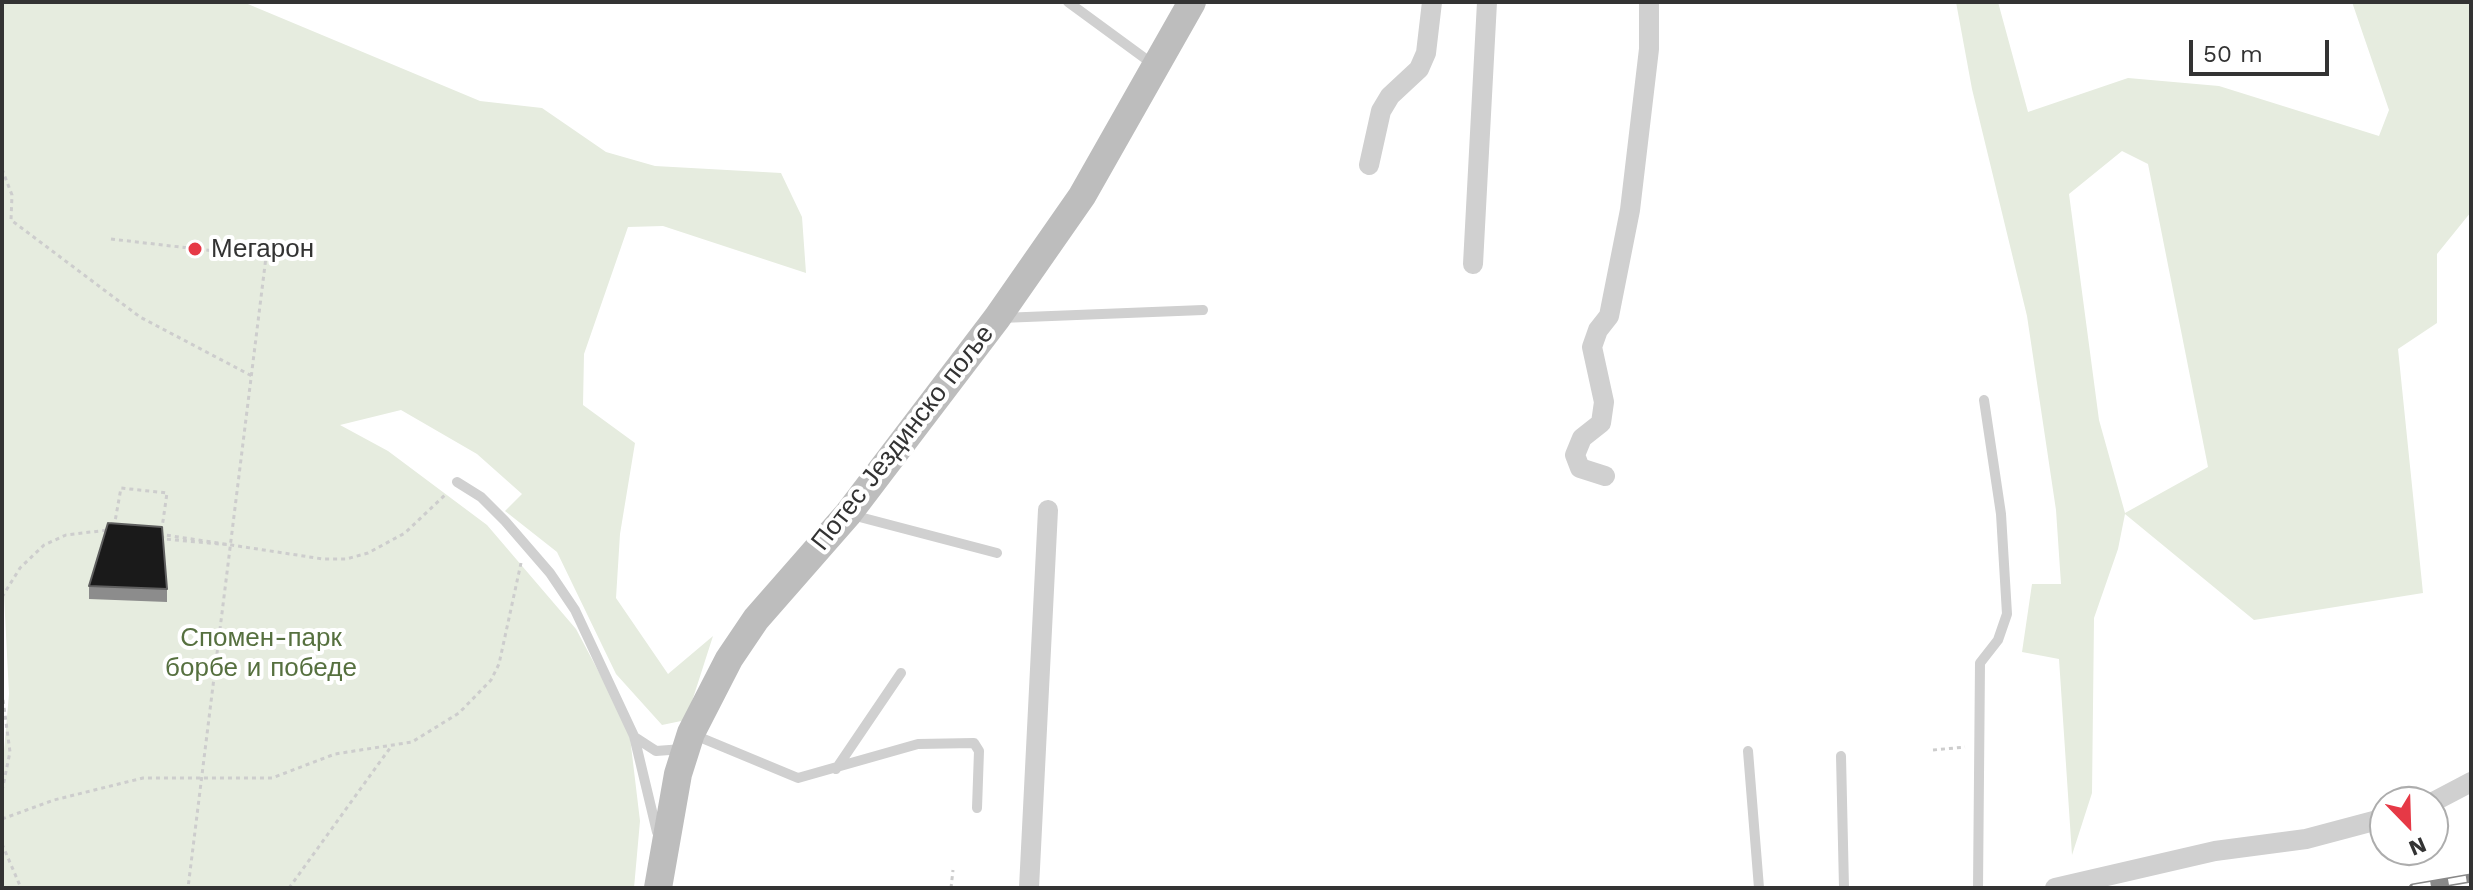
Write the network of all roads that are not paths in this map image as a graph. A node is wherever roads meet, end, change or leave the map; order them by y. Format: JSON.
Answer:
{"nodes":[{"id":1,"x":1068,"y":2,"type":"edge"},
{"id":2,"x":1192,"y":2,"type":"edge"},
{"id":3,"x":1432,"y":2,"type":"edge"},
{"id":4,"x":1487,"y":2,"type":"edge"},
{"id":5,"x":1649,"y":2,"type":"edge"},
{"id":6,"x":1156,"y":66,"type":"junction"},
{"id":7,"x":1369,"y":165,"type":"dead end"},
{"id":8,"x":1473,"y":264,"type":"dead end"},
{"id":9,"x":1203,"y":310,"type":"dead end"},
{"id":10,"x":997,"y":318,"type":"junction"},
{"id":11,"x":1984,"y":400,"type":"dead end"},
{"id":12,"x":1605,"y":476,"type":"dead end"},
{"id":13,"x":457,"y":482,"type":"road end"},
{"id":14,"x":1048,"y":510,"type":"dead end"},
{"id":15,"x":848,"y":514,"type":"junction"},
{"id":16,"x":997,"y":553,"type":"dead end"},
{"id":17,"x":901,"y":673,"type":"dead end"},
{"id":18,"x":634,"y":736,"type":"junction"},
{"id":19,"x":688,"y":741,"type":"junction"},
{"id":20,"x":1748,"y":751,"type":"dead end"},
{"id":21,"x":1841,"y":756,"type":"dead end"},
{"id":22,"x":836,"y":769,"type":"junction"},
{"id":23,"x":2471,"y":782,"type":"edge"},
{"id":24,"x":2449,"y":794,"type":"edge"},
{"id":25,"x":977,"y":808,"type":"dead end"},
{"id":26,"x":2369,"y":822,"type":"edge"},
{"id":27,"x":662,"y":854,"type":"junction"},
{"id":28,"x":658,"y":888,"type":"edge"},
{"id":29,"x":1029,"y":888,"type":"edge"},
{"id":30,"x":1759,"y":888,"type":"edge"},
{"id":31,"x":1844,"y":888,"type":"edge"},
{"id":32,"x":1978,"y":888,"type":"edge"},
{"id":33,"x":2055,"y":888,"type":"edge"}],
"edges":[{"from":1,"to":6,"type":"lane"},
{"from":2,"to":6,"type":"main road","name":"Потес Јездинско поље"},
{"from":3,"to":7,"type":"street"},
{"from":4,"to":8,"type":"street"},
{"from":5,"to":12,"type":"street"},
{"from":6,"to":10,"type":"main road","name":"Потес Јездинско поље"},
{"from":9,"to":10,"type":"lane"},
{"from":10,"to":15,"type":"main road","name":"Потес Јездинско поље"},
{"from":11,"to":32,"type":"lane"},
{"from":13,"to":18,"type":"lane"},
{"from":14,"to":29,"type":"street"},
{"from":15,"to":16,"type":"lane"},
{"from":15,"to":19,"type":"main road","name":"Потес Јездинско поље"},
{"from":17,"to":22,"type":"lane"},
{"from":18,"to":19,"type":"lane"},
{"from":18,"to":27,"type":"lane"},
{"from":19,"to":22,"type":"lane"},
{"from":19,"to":27,"type":"main road","name":"Потес Јездинско поље"},
{"from":20,"to":30,"type":"lane"},
{"from":21,"to":31,"type":"lane"},
{"from":22,"to":25,"type":"lane"},
{"from":23,"to":24,"type":"street"},
{"from":26,"to":33,"type":"street"},
{"from":27,"to":28,"type":"main road","name":"Потес Јездинско поље"}]}
